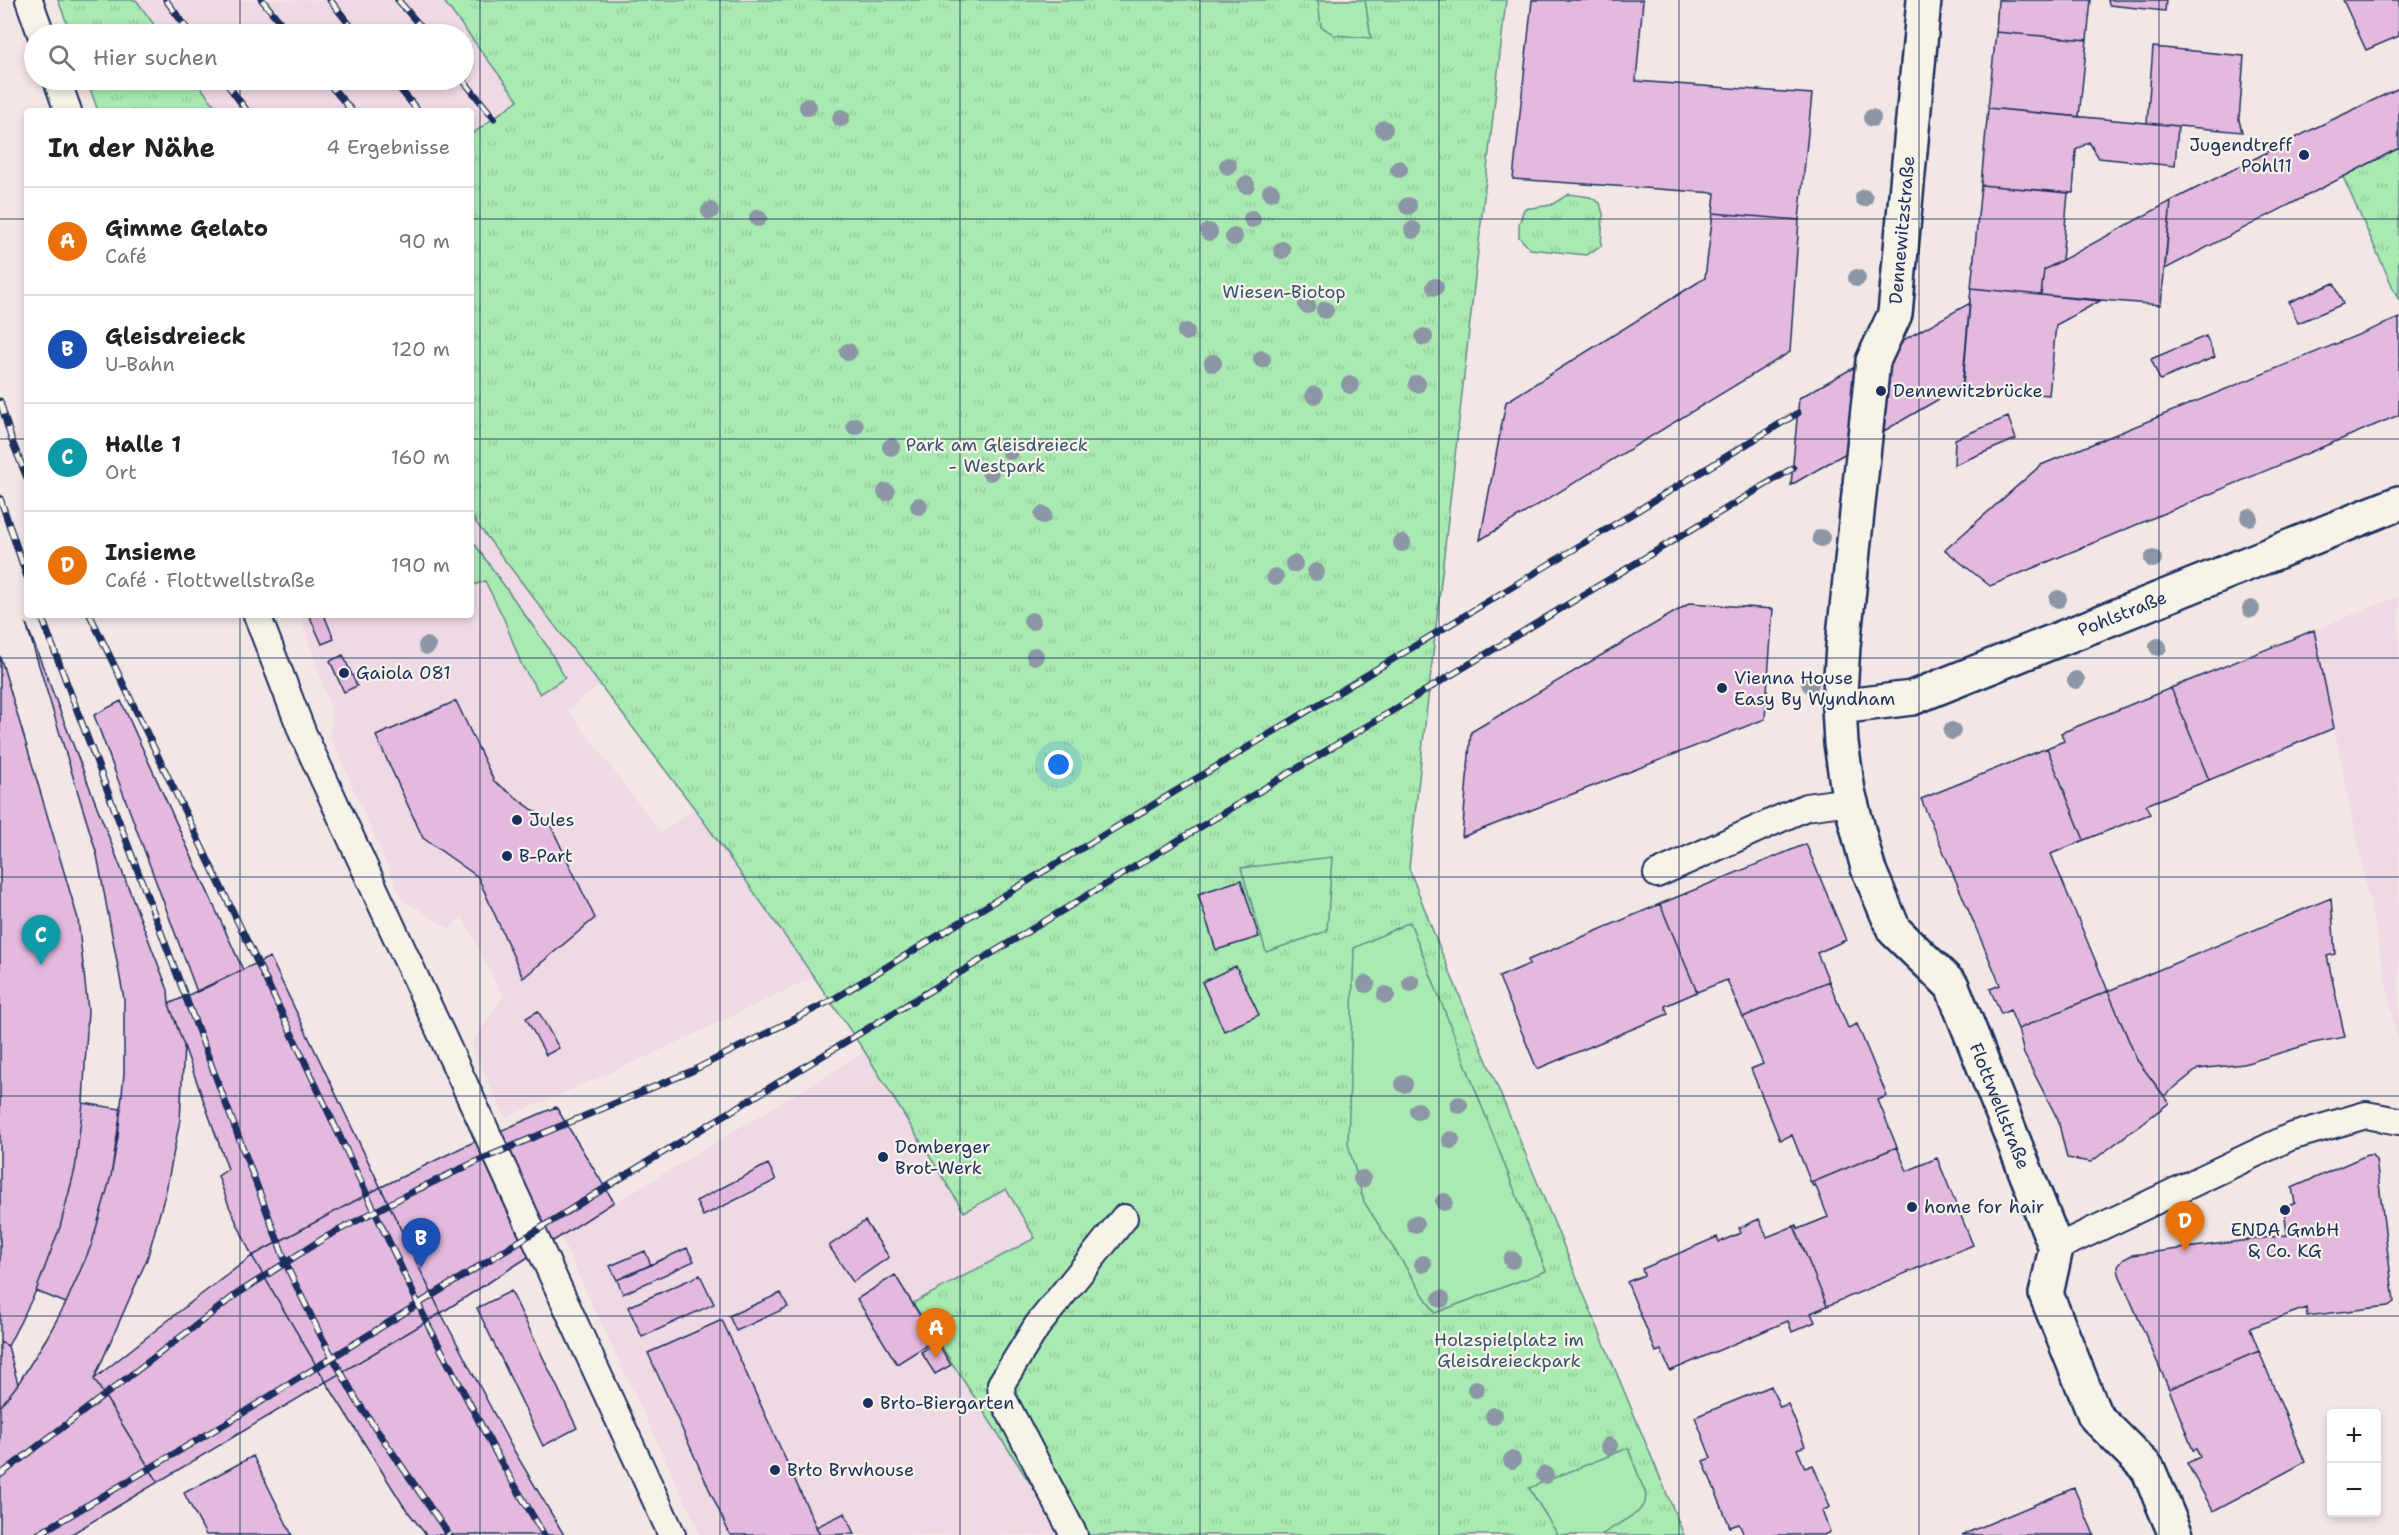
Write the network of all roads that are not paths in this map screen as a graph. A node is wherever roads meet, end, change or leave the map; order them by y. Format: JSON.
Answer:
{"nodes":[{"id":1,"x":29,"y":0,"type":"edge"},
{"id":2,"x":1924,"y":0,"type":"edge"},
{"id":3,"x":37,"y":24,"type":"edge"},
{"id":4,"x":61,"y":90,"type":"edge"},
{"id":5,"x":67,"y":108,"type":"edge"},
{"id":6,"x":2399,"y":503,"type":"edge"},
{"id":7,"x":258,"y":618,"type":"edge"},
{"id":8,"x":1839,"y":707,"type":"junction"},
{"id":9,"x":1850,"y":801,"type":"junction"},
{"id":10,"x":1657,"y":874,"type":"dead end"},
{"id":11,"x":2399,"y":1121,"type":"edge"},
{"id":12,"x":1124,"y":1218,"type":"dead end"},
{"id":13,"x":2056,"y":1248,"type":"junction"},
{"id":14,"x":672,"y":1535,"type":"edge"},
{"id":15,"x":1074,"y":1535,"type":"edge"},
{"id":16,"x":2176,"y":1535,"type":"edge"}],
"edges":[{"from":1,"to":3,"type":"lane"},
{"from":2,"to":8,"type":"street","name":"Dennewitzstraße"},
{"from":4,"to":5,"type":"lane"},
{"from":6,"to":8,"type":"street","name":"Pohlstraße"},
{"from":7,"to":14,"type":"lane"},
{"from":8,"to":9,"type":"street","name":"Flottwellstraße"},
{"from":9,"to":10,"type":"lane"},
{"from":9,"to":13,"type":"street","name":"Flottwellstraße"},
{"from":11,"to":13,"type":"lane"},
{"from":12,"to":15,"type":"lane"},
{"from":13,"to":16,"type":"street"}]}
